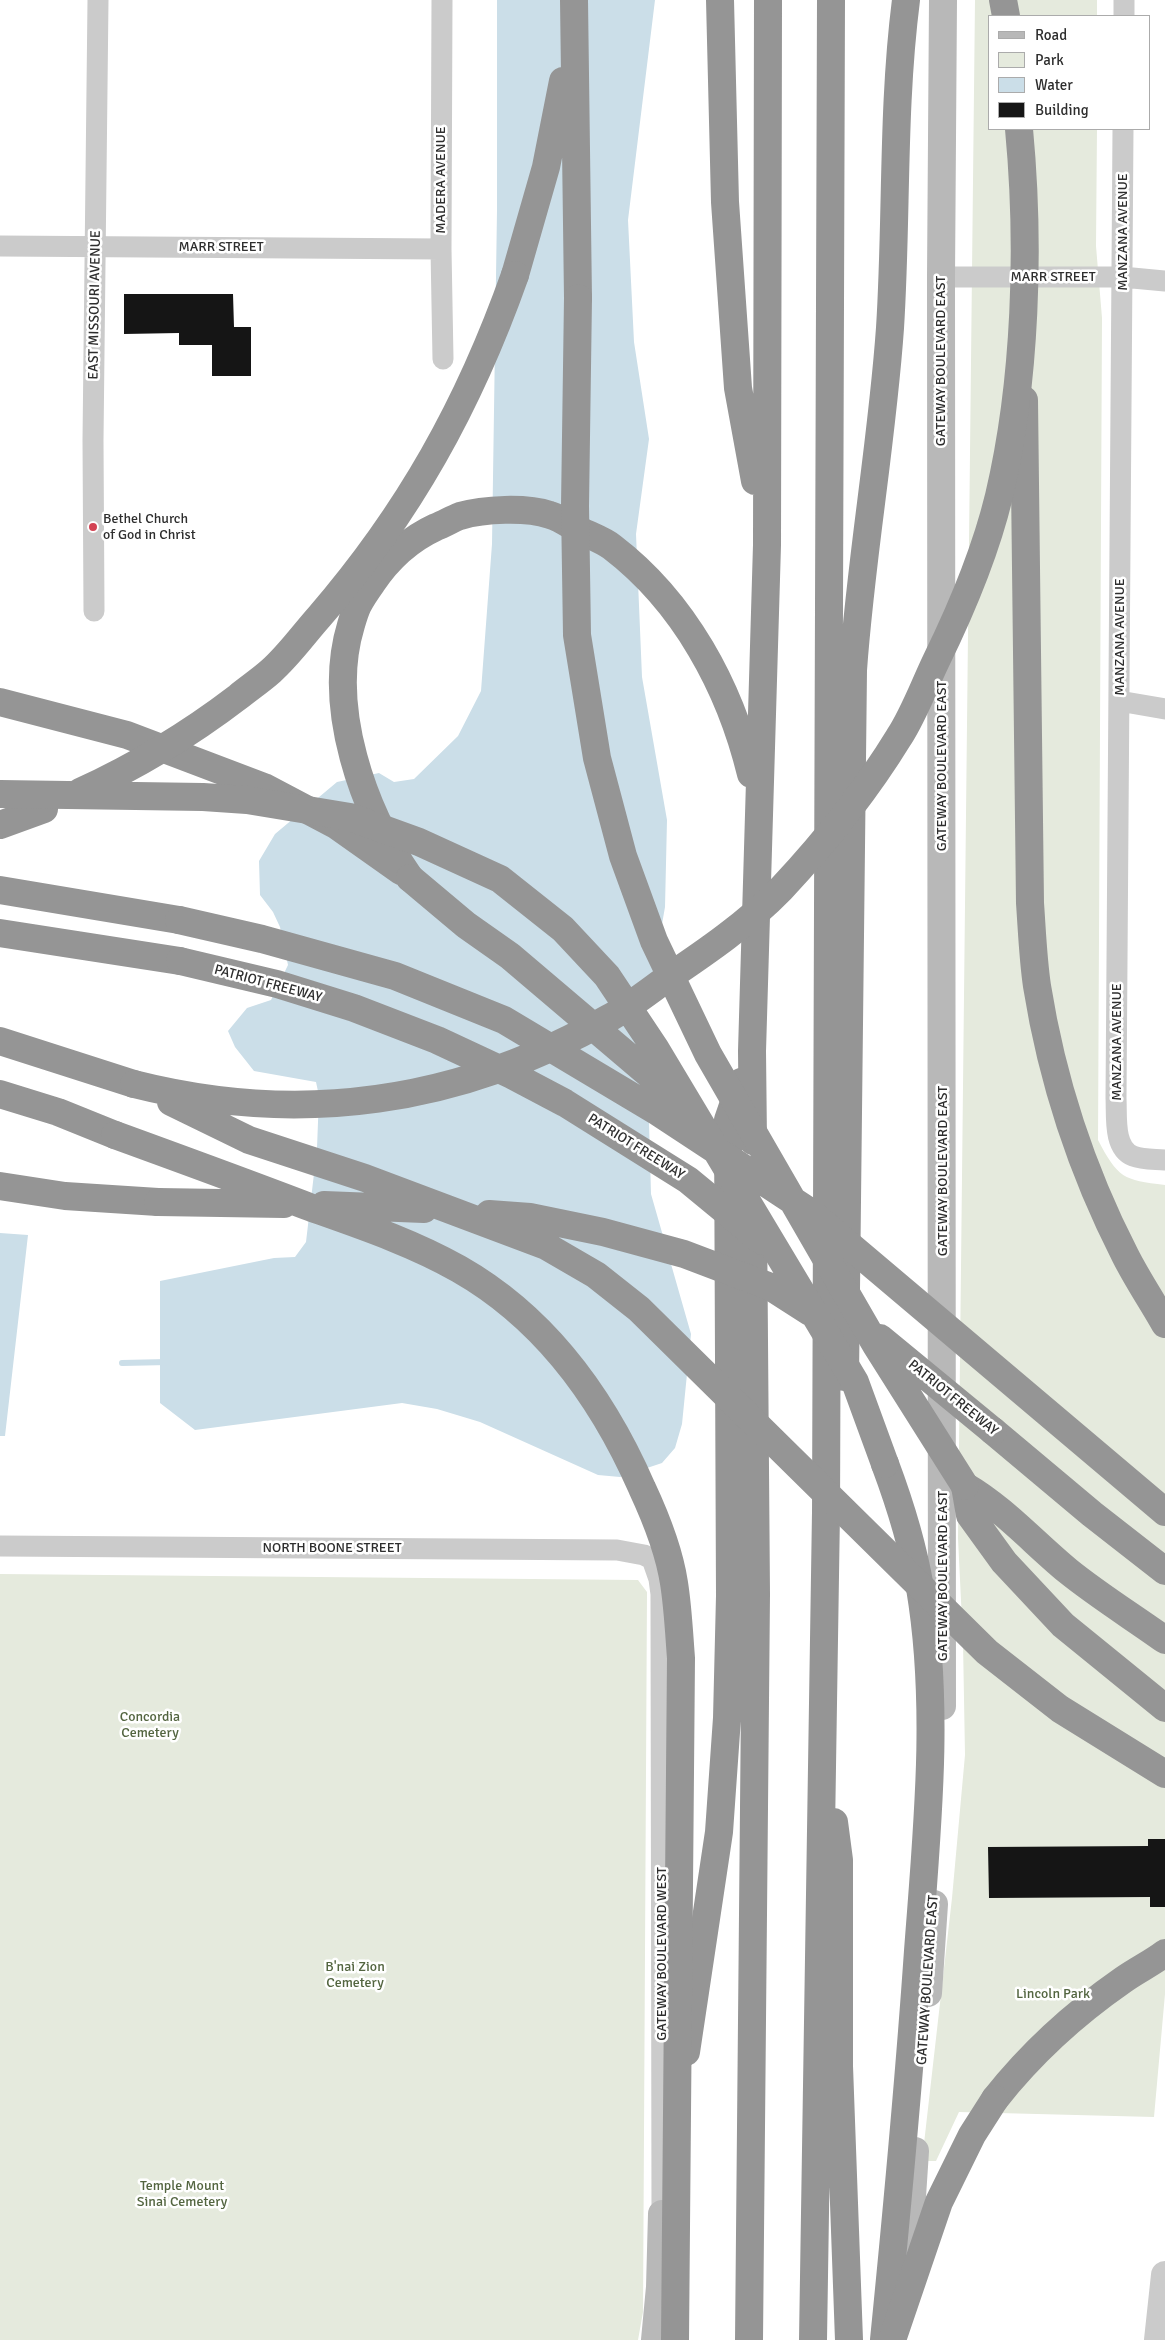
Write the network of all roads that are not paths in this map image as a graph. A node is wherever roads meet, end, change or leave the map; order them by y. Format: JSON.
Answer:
{"nodes":[{"id":1,"x":98,"y":0,"type":"edge"},
{"id":2,"x":442,"y":0,"type":"edge"},
{"id":3,"x":573,"y":0,"type":"edge"},
{"id":4,"x":720,"y":0,"type":"edge"},
{"id":5,"x":768,"y":0,"type":"edge"},
{"id":6,"x":831,"y":0,"type":"edge"},
{"id":7,"x":906,"y":0,"type":"edge"},
{"id":8,"x":943,"y":0,"type":"edge"},
{"id":9,"x":1003,"y":0,"type":"edge"},
{"id":10,"x":1124,"y":0,"type":"edge"},
{"id":11,"x":1006,"y":15,"type":"edge"},
{"id":12,"x":1124,"y":15,"type":"edge"},
{"id":13,"x":1019,"y":130,"type":"edge"},
{"id":14,"x":1123,"y":130,"type":"edge"},
{"id":15,"x":0,"y":246,"type":"edge"},
{"id":16,"x":96,"y":247,"type":"junction"},
{"id":17,"x":441,"y":249,"type":"junction"},
{"id":18,"x":941,"y":277,"type":"junction"},
{"id":19,"x":1122,"y":277,"type":"junction"},
{"id":20,"x":1165,"y":281,"type":"edge"},
{"id":21,"x":1023,"y":309,"type":"junction"},
{"id":22,"x":443,"y":359,"type":"dead end"},
{"id":23,"x":767,"y":546,"type":"junction"},
{"id":24,"x":94,"y":610,"type":"dead end"},
{"id":25,"x":0,"y":702,"type":"edge"},
{"id":26,"x":1119,"y":702,"type":"junction"},
{"id":27,"x":1165,"y":709,"type":"edge"},
{"id":28,"x":0,"y":794,"type":"edge"},
{"id":29,"x":759,"y":808,"type":"junction"},
{"id":30,"x":0,"y":825,"type":"edge"},
{"id":31,"x":410,"y":878,"type":"junction"},
{"id":32,"x":0,"y":890,"type":"edge"},
{"id":33,"x":0,"y":933,"type":"edge"},
{"id":34,"x":0,"y":1041,"type":"edge"},
{"id":35,"x":752,"y":1052,"type":"junction"},
{"id":36,"x":134,"y":1084,"type":"junction"},
{"id":37,"x":0,"y":1094,"type":"edge"},
{"id":38,"x":1165,"y":1160,"type":"edge"},
{"id":39,"x":0,"y":1186,"type":"edge"},
{"id":40,"x":810,"y":1212,"type":"junction"},
{"id":41,"x":1165,"y":1324,"type":"edge"},
{"id":42,"x":993,"y":1431,"type":"junction"},
{"id":43,"x":965,"y":1486,"type":"junction"},
{"id":44,"x":1165,"y":1512,"type":"edge"},
{"id":45,"x":826,"y":1521,"type":"junction"},
{"id":46,"x":0,"y":1546,"type":"edge"},
{"id":47,"x":656,"y":1568,"type":"joint"},
{"id":48,"x":1165,"y":1571,"type":"edge"},
{"id":49,"x":743,"y":1595,"type":"junction"},
{"id":50,"x":1165,"y":1640,"type":"edge"},
{"id":51,"x":1165,"y":1708,"type":"edge"},
{"id":52,"x":822,"y":1717,"type":"junction"},
{"id":53,"x":1165,"y":1774,"type":"edge"},
{"id":54,"x":1162,"y":1957,"type":"edge"},
{"id":55,"x":662,"y":2214,"type":"junction"},
{"id":56,"x":1165,"y":2275,"type":"edge"},
{"id":57,"x":655,"y":2340,"type":"edge"},
{"id":58,"x":675,"y":2340,"type":"edge"},
{"id":59,"x":748,"y":2340,"type":"edge"},
{"id":60,"x":813,"y":2340,"type":"edge"},
{"id":61,"x":849,"y":2340,"type":"edge"},
{"id":62,"x":884,"y":2340,"type":"edge"},
{"id":63,"x":892,"y":2340,"type":"edge"},
{"id":64,"x":902,"y":2340,"type":"edge"},
{"id":65,"x":1158,"y":2340,"type":"edge"}],
"edges":[{"from":1,"to":16,"type":"street","name":"EAST MISSOURI AVENUE"},
{"from":2,"to":17,"type":"street","name":"MADERA AVENUE"},
{"from":3,"to":30,"type":"highway","bridge":true},
{"from":3,"to":43,"type":"highway","bridge":true},
{"from":4,"to":23,"type":"highway"},
{"from":5,"to":23,"type":"highway"},
{"from":6,"to":45,"type":"highway"},
{"from":7,"to":45,"type":"highway"},
{"from":8,"to":18,"type":"main road","name":"GATEWAY BOULEVARD EAST"},
{"from":9,"to":11,"type":"highway"},
{"from":10,"to":12,"type":"street"},
{"from":13,"to":21,"type":"highway","bridge":true},
{"from":14,"to":19,"type":"street","name":"MANZANA AVENUE"},
{"from":15,"to":16,"type":"street","name":"MARR STREET"},
{"from":16,"to":17,"type":"street","name":"MARR STREET"},
{"from":16,"to":24,"type":"street","name":"EAST MISSOURI AVENUE"},
{"from":17,"to":22,"type":"street","name":"MADERA AVENUE"},
{"from":18,"to":19,"type":"street","name":"MARR STREET"},
{"from":18,"to":64,"type":"main road","name":"GATEWAY BOULEVARD EAST"},
{"from":19,"to":20,"type":"street","name":"MARR STREET"},
{"from":19,"to":26,"type":"street","name":"MANZANA AVENUE"},
{"from":21,"to":36,"type":"highway","bridge":true},
{"from":21,"to":41,"type":"highway","bridge":true},
{"from":23,"to":29,"type":"highway"},
{"from":25,"to":31,"type":"highway","bridge":true},
{"from":26,"to":27,"type":"street"},
{"from":26,"to":38,"type":"street","name":"MANZANA AVENUE"},
{"from":28,"to":62,"type":"highway","bridge":true},
{"from":29,"to":31,"type":"highway","bridge":true},
{"from":29,"to":35,"type":"highway"},
{"from":31,"to":40,"type":"highway","bridge":true},
{"from":32,"to":40,"type":"highway","bridge":true},
{"from":33,"to":42,"type":"highway","name":"PATRIOT FREEWAY","bridge":true},
{"from":34,"to":36,"type":"highway"},
{"from":35,"to":49,"type":"highway"},
{"from":35,"to":49,"type":"highway"},
{"from":36,"to":53,"type":"highway","bridge":true},
{"from":37,"to":58,"type":"highway","bridge":true},
{"from":39,"to":42,"type":"highway","bridge":true},
{"from":40,"to":44,"type":"highway","bridge":true},
{"from":42,"to":48,"type":"highway","name":"PATRIOT FREEWAY"},
{"from":43,"to":50,"type":"highway"},
{"from":43,"to":51,"type":"highway"},
{"from":45,"to":52,"type":"highway"},
{"from":46,"to":47,"type":"street","name":"NORTH BOONE STREET"},
{"from":47,"to":55,"type":"street","name":"GATEWAY BOULEVARD WEST"},
{"from":49,"to":55,"type":"highway"},
{"from":49,"to":59,"type":"highway"},
{"from":52,"to":60,"type":"highway"},
{"from":52,"to":61,"type":"highway"},
{"from":54,"to":63,"type":"highway","bridge":true},
{"from":55,"to":57,"type":"main road","name":"GATEWAY BOULEVARD WEST"},
{"from":56,"to":65,"type":"street"}]}
